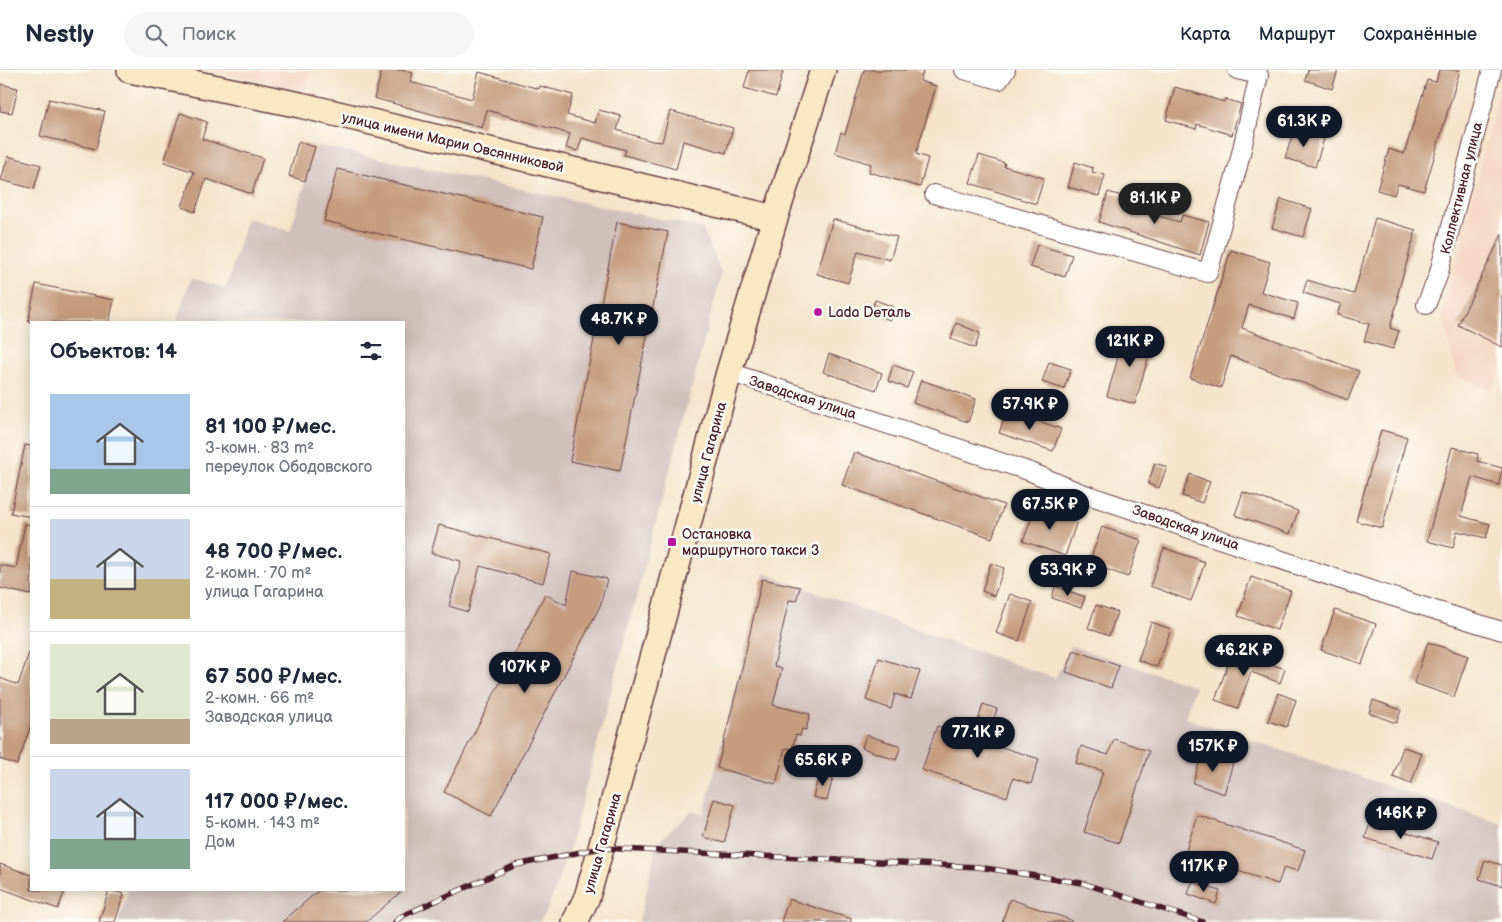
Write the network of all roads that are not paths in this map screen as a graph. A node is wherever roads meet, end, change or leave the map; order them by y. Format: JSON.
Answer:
{"nodes":[{"id":1,"x":130,"y":70,"type":"edge"},
{"id":2,"x":823,"y":70,"type":"edge"},
{"id":3,"x":964,"y":70,"type":"edge"},
{"id":4,"x":1006,"y":70,"type":"edge"},
{"id":5,"x":1237,"y":70,"type":"edge"},
{"id":6,"x":1492,"y":70,"type":"edge"},
{"id":7,"x":934,"y":194,"type":"dead end"},
{"id":8,"x":775,"y":218,"type":"junction"},
{"id":9,"x":1426,"y":304,"type":"dead end"},
{"id":10,"x":729,"y":372,"type":"junction"},
{"id":11,"x":1502,"y":631,"type":"edge"},
{"id":12,"x":575,"y":922,"type":"edge"}],
"edges":[{"from":1,"to":8,"type":"main road","name":"улица имени Марии Овсянниковой"},
{"from":2,"to":8,"type":"main road","name":"улица Гагарина"},
{"from":3,"to":4,"type":"street"},
{"from":5,"to":7,"type":"street"},
{"from":6,"to":9,"type":"street","name":"Коллективная улица"},
{"from":8,"to":10,"type":"main road","name":"улица Гагарина"},
{"from":10,"to":11,"type":"street","name":"Заводская улица"},
{"from":10,"to":12,"type":"main road","name":"улица Гагарина"}]}
